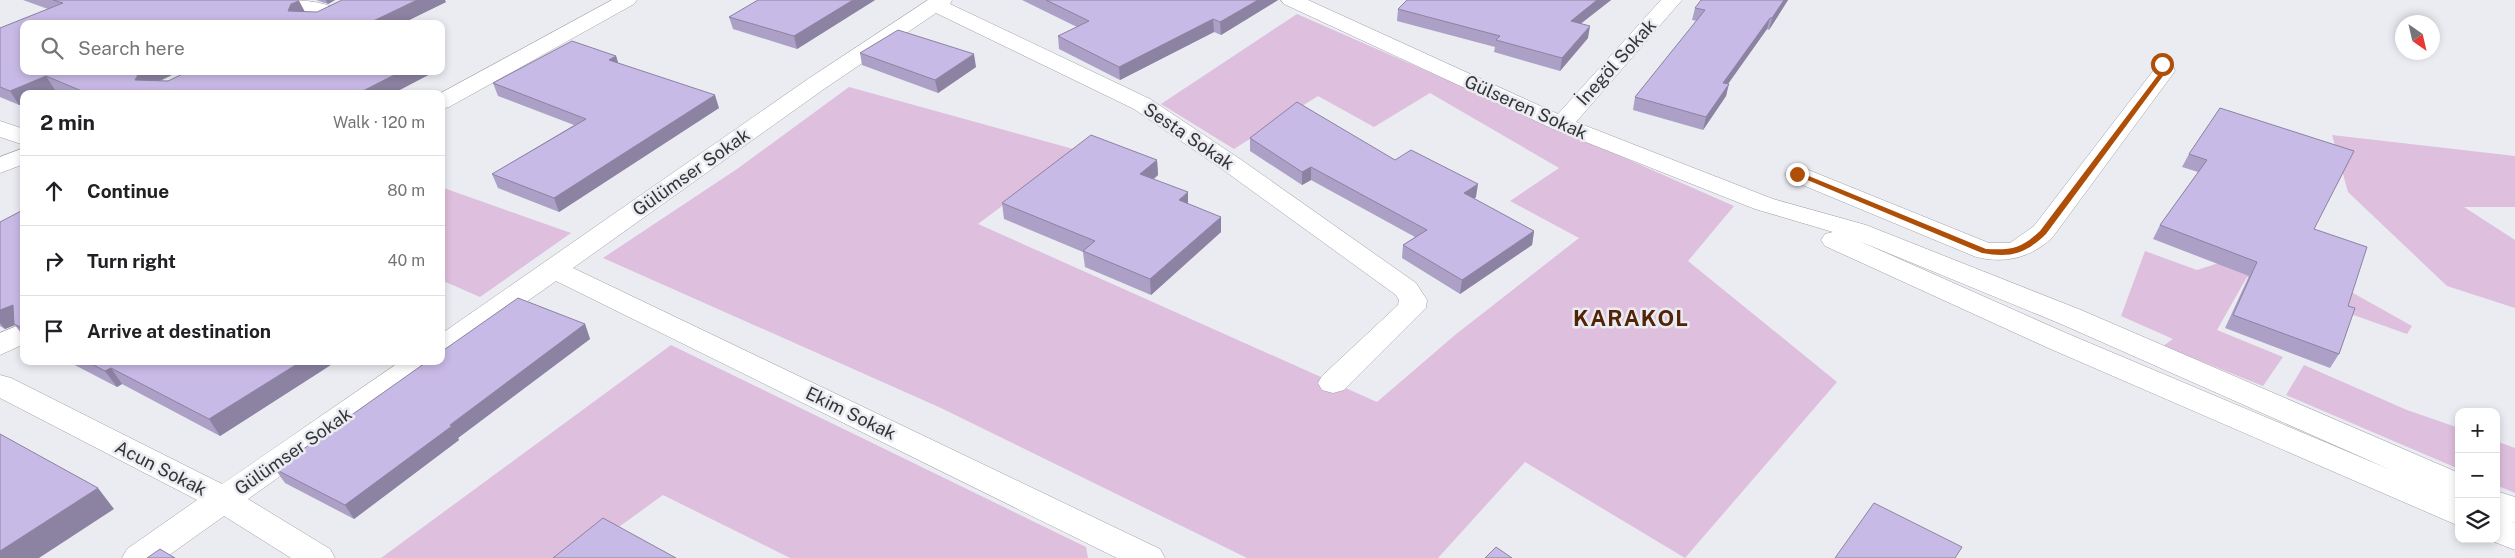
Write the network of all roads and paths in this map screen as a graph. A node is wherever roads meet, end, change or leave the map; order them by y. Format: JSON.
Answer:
{"nodes":[{"id":1,"x":290,"y":0,"type":"edge"},
{"id":2,"x":628,"y":0,"type":"edge"},
{"id":3,"x":1291,"y":0,"type":"edge"},
{"id":4,"x":1672,"y":0,"type":"edge"},
{"id":5,"x":939,"y":2,"type":"edge"},
{"id":6,"x":315,"y":20,"type":"edge"},
{"id":7,"x":2162,"y":64,"type":"dead end"},
{"id":8,"x":445,"y":100,"type":"edge"},
{"id":9,"x":1561,"y":124,"type":"junction"},
{"id":10,"x":0,"y":128,"type":"edge"},
{"id":11,"x":20,"y":136,"type":"edge"},
{"id":12,"x":20,"y":158,"type":"edge"},
{"id":13,"x":0,"y":166,"type":"edge"},
{"id":14,"x":1797,"y":174,"type":"dead end"},
{"id":15,"x":1764,"y":204,"type":"junction"},
{"id":16,"x":554,"y":269,"type":"junction"},
{"id":17,"x":20,"y":334,"type":"edge"},
{"id":18,"x":0,"y":345,"type":"edge"},
{"id":19,"x":445,"y":345,"type":"edge"},
{"id":20,"x":416,"y":365,"type":"edge"},
{"id":21,"x":1333,"y":383,"type":"dead end"},
{"id":22,"x":0,"y":385,"type":"edge"},
{"id":23,"x":2455,"y":485,"type":"edge"},
{"id":24,"x":223,"y":499,"type":"junction"},
{"id":25,"x":2500,"y":504,"type":"edge"},
{"id":26,"x":2455,"y":510,"type":"edge"},
{"id":27,"x":2515,"y":510,"type":"edge"},
{"id":28,"x":2500,"y":531,"type":"edge"},
{"id":29,"x":2515,"y":537,"type":"edge"},
{"id":30,"x":139,"y":558,"type":"edge"},
{"id":31,"x":318,"y":558,"type":"edge"},
{"id":32,"x":1148,"y":558,"type":"edge"}],
"edges":[{"from":1,"to":6,"type":"street"},
{"from":2,"to":8,"type":"street"},
{"from":3,"to":9,"type":"street","name":"Gülseren Sokak"},
{"from":4,"to":9,"type":"street","name":"İnegöl Sokak"},
{"from":5,"to":16,"type":"street","name":"Gülümser Sokak"},
{"from":5,"to":21,"type":"street","name":"Sesta Sokak"},
{"from":7,"to":14,"type":"street"},
{"from":9,"to":15,"type":"street","name":"Gülseren Sokak"},
{"from":10,"to":11,"type":"street"},
{"from":12,"to":13,"type":"street"},
{"from":15,"to":23,"type":"street"},
{"from":15,"to":26,"type":"street"},
{"from":16,"to":19,"type":"street","name":"Gülümser Sokak"},
{"from":16,"to":32,"type":"street","name":"Ekim Sokak"},
{"from":17,"to":18,"type":"street"},
{"from":20,"to":24,"type":"street","name":"Gülümser Sokak"},
{"from":22,"to":24,"type":"street","name":"Acun Sokak"},
{"from":24,"to":30,"type":"street","name":"Gülümser Sokak"},
{"from":24,"to":31,"type":"street","name":"Acun Sokak"},
{"from":25,"to":27,"type":"street"},
{"from":28,"to":29,"type":"street"}]}
